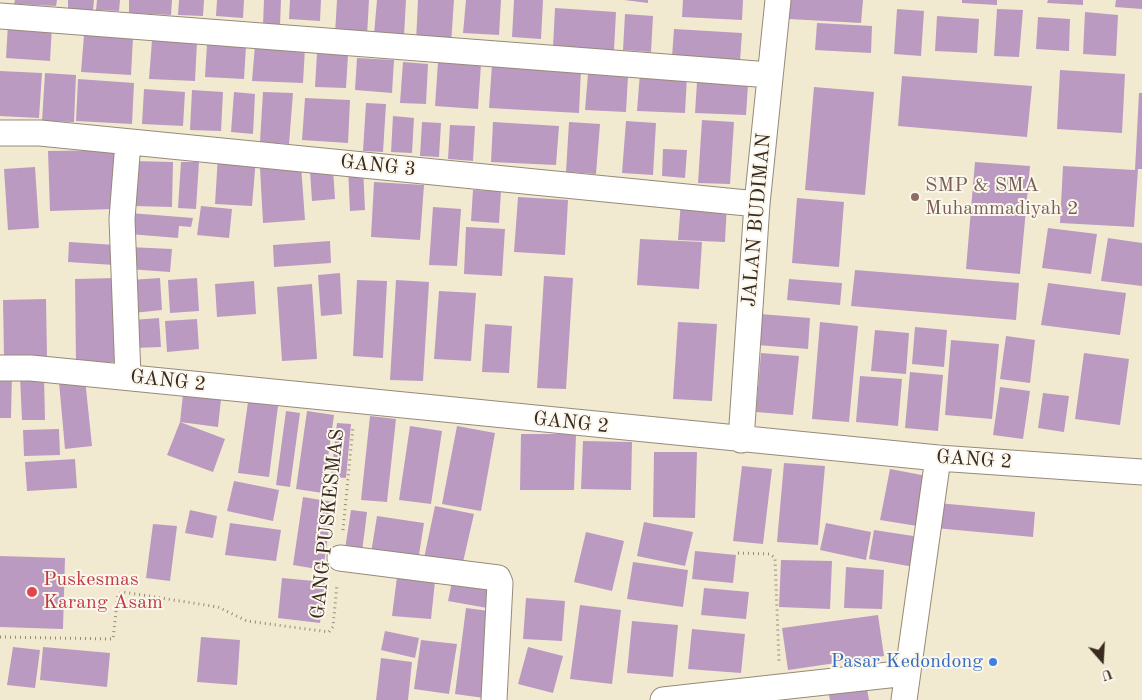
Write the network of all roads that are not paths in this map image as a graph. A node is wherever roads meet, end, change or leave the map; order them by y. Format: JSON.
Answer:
{"nodes":[{"id":1,"x":778,"y":0,"type":"edge"},
{"id":2,"x":0,"y":16,"type":"edge"},
{"id":3,"x":770,"y":75,"type":"junction"},
{"id":4,"x":0,"y":132,"type":"edge"},
{"id":5,"x":128,"y":142,"type":"junction"},
{"id":6,"x":757,"y":204,"type":"junction"},
{"id":7,"x":0,"y":368,"type":"edge"},
{"id":8,"x":128,"y":377,"type":"junction"},
{"id":9,"x":741,"y":440,"type":"junction"},
{"id":10,"x":938,"y":458,"type":"junction"},
{"id":11,"x":1142,"y":472,"type":"edge"},
{"id":12,"x":340,"y":558,"type":"road end"},
{"id":13,"x":907,"y":673,"type":"junction"},
{"id":14,"x":494,"y":700,"type":"edge"},
{"id":15,"x":663,"y":700,"type":"edge"},
{"id":16,"x":904,"y":700,"type":"edge"}],
"edges":[{"from":1,"to":3,"type":"street","name":"JALAN BUDIMAN"},
{"from":2,"to":3,"type":"street"},
{"from":3,"to":6,"type":"street","name":"JALAN BUDIMAN"},
{"from":4,"to":5,"type":"street","name":"GANG 3"},
{"from":5,"to":6,"type":"street","name":"GANG 3"},
{"from":5,"to":8,"type":"street"},
{"from":6,"to":9,"type":"street","name":"JALAN BUDIMAN"},
{"from":7,"to":8,"type":"street","name":"GANG 2"},
{"from":8,"to":9,"type":"street","name":"GANG 2"},
{"from":9,"to":10,"type":"street","name":"GANG 2"},
{"from":10,"to":11,"type":"street","name":"GANG 2"},
{"from":10,"to":13,"type":"street"},
{"from":12,"to":14,"type":"street"},
{"from":13,"to":15,"type":"street"},
{"from":13,"to":16,"type":"street"}]}
